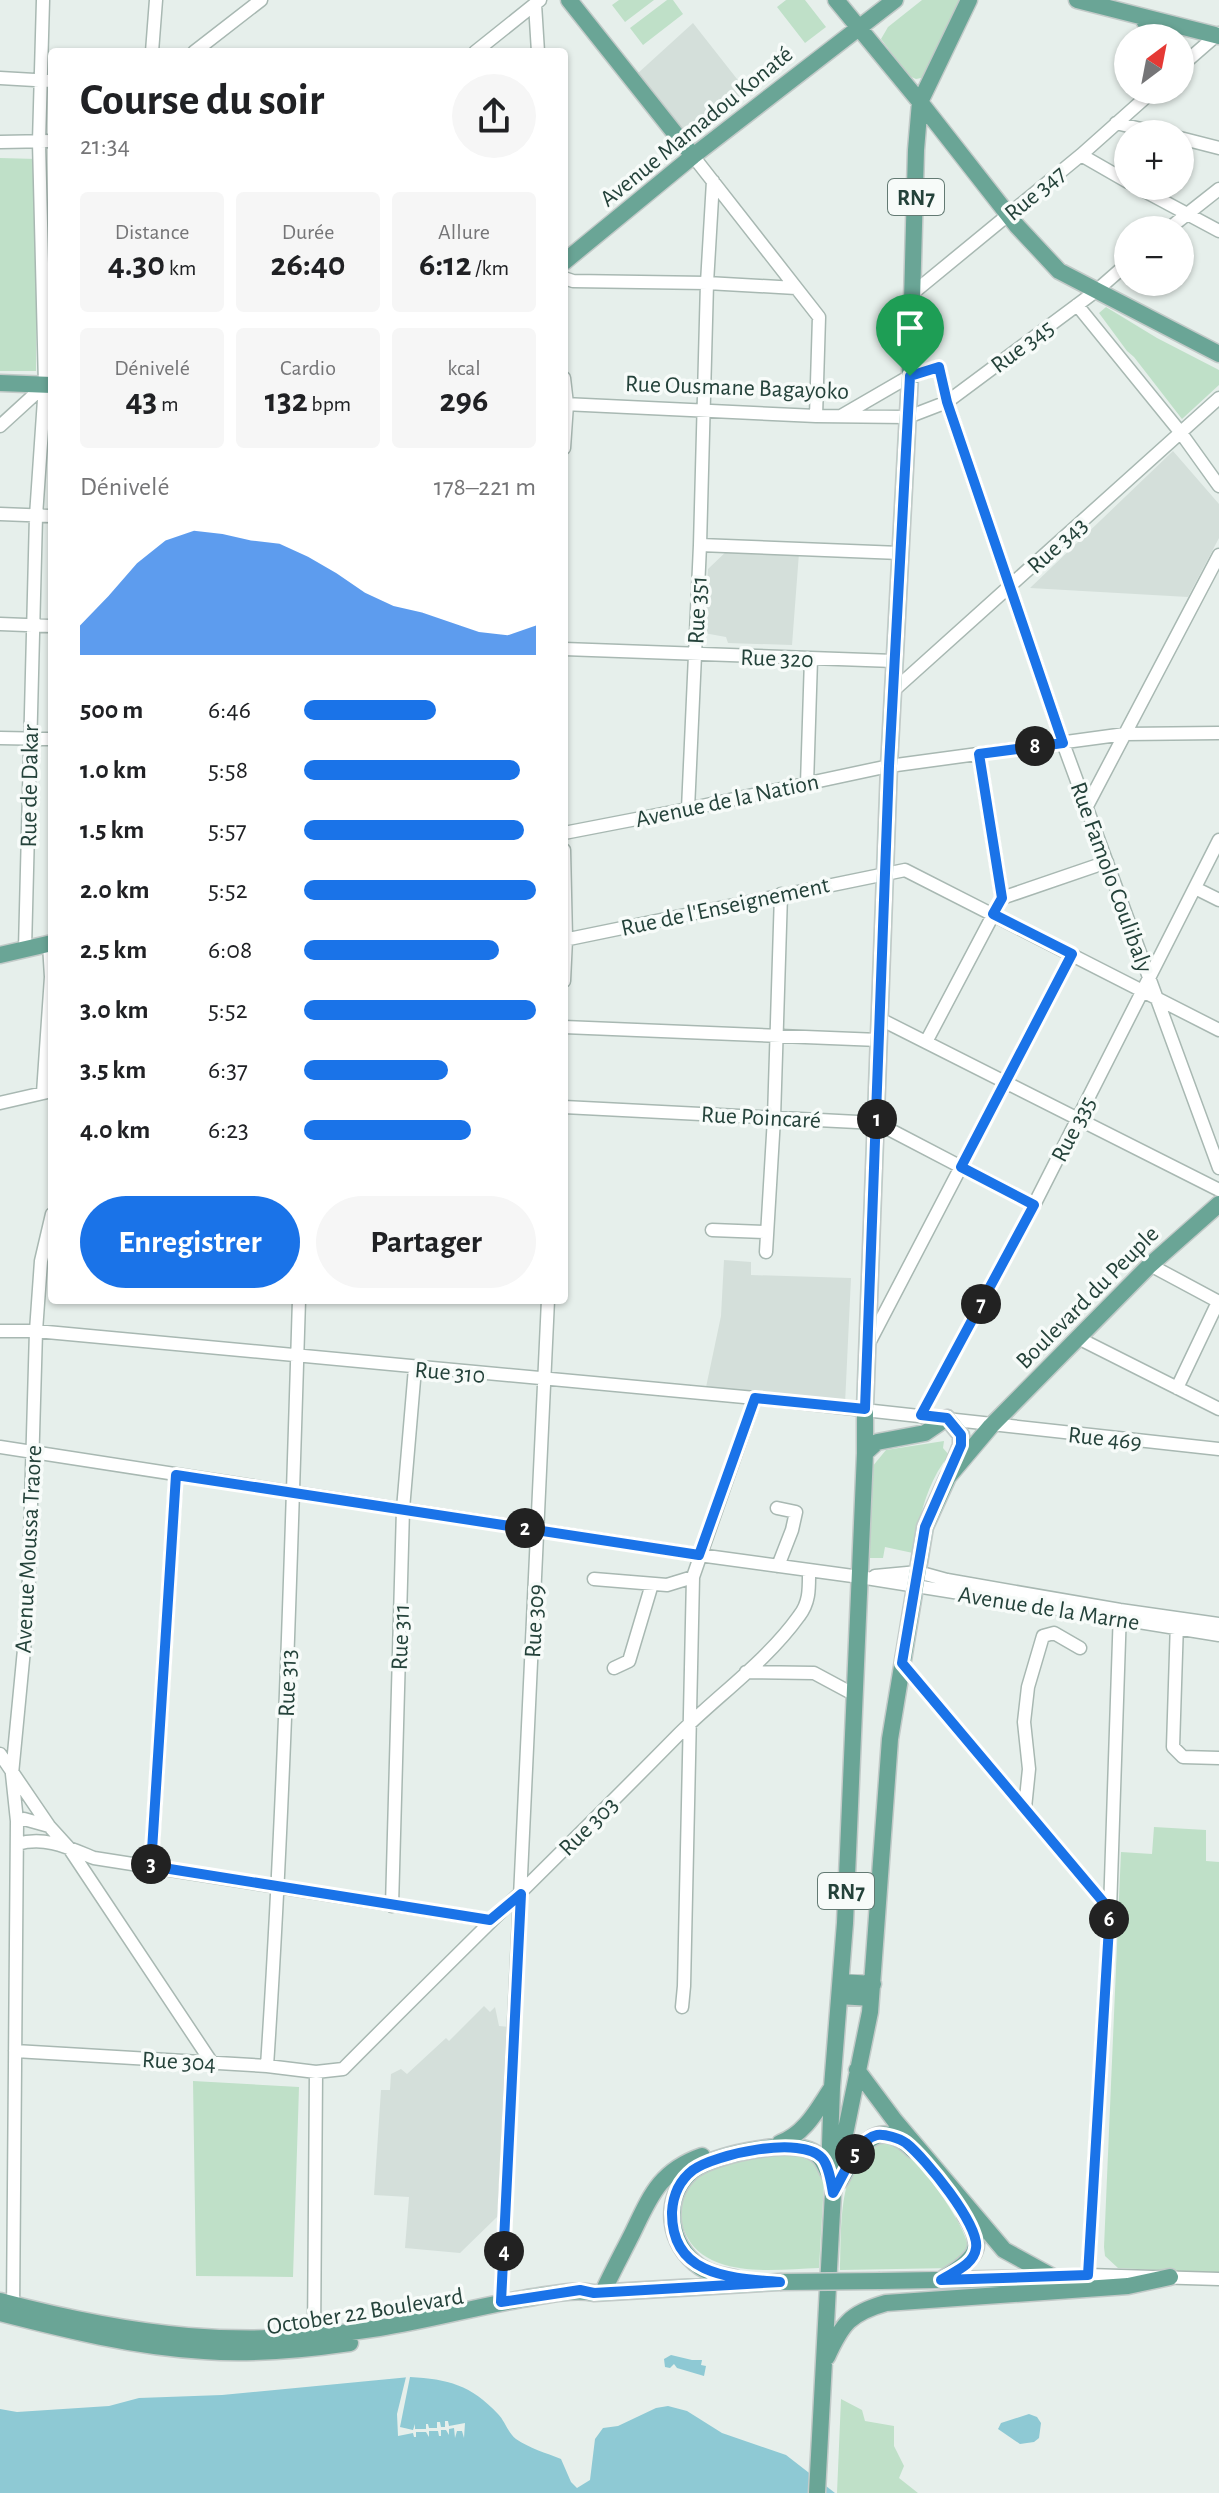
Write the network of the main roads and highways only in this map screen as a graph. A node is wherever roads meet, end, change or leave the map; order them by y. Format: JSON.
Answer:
{"nodes":[{"id":1,"x":569,"y":0,"type":"edge"},
{"id":2,"x":969,"y":0,"type":"edge"},
{"id":3,"x":1077,"y":0,"type":"edge"},
{"id":4,"x":838,"y":3,"type":"edge"},
{"id":5,"x":885,"y":8,"type":"edge"},
{"id":6,"x":1142,"y":17,"type":"junction"},
{"id":7,"x":1146,"y":24,"type":"edge"},
{"id":8,"x":858,"y":28,"type":"junction"},
{"id":9,"x":1218,"y":35,"type":"edge"},
{"id":10,"x":871,"y":45,"type":"junction"},
{"id":11,"x":920,"y":102,"type":"junction"},
{"id":12,"x":693,"y":156,"type":"junction"},
{"id":13,"x":568,"y":259,"type":"edge"},
{"id":14,"x":1219,"y":354,"type":"edge"},
{"id":15,"x":0,"y":383,"type":"edge"},
{"id":16,"x":48,"y":383,"type":"edge"},
{"id":17,"x":48,"y":945,"type":"edge"},
{"id":18,"x":0,"y":955,"type":"edge"},
{"id":19,"x":1219,"y":1204,"type":"edge"},
{"id":20,"x":865,"y":1453,"type":"junction"},
{"id":21,"x":948,"y":1477,"type":"junction"},
{"id":22,"x":840,"y":1989,"type":"junction"},
{"id":23,"x":872,"y":1991,"type":"junction"},
{"id":24,"x":857,"y":2070,"type":"junction"},
{"id":25,"x":832,"y":2087,"type":"junction"},
{"id":26,"x":829,"y":2174,"type":"junction"},
{"id":27,"x":833,"y":2193,"type":"junction"},
{"id":28,"x":1170,"y":2277,"type":"road end"},
{"id":29,"x":941,"y":2280,"type":"junction"},
{"id":30,"x":780,"y":2282,"type":"junction"},
{"id":31,"x":599,"y":2292,"type":"junction"},
{"id":32,"x":6,"y":2309,"type":"edge"},
{"id":33,"x":314,"y":2342,"type":"junction"},
{"id":34,"x":822,"y":2380,"type":"junction"},
{"id":35,"x":817,"y":2493,"type":"edge"}],
"edges":[{"from":1,"to":12,"type":"main road"},
{"from":2,"to":11,"type":"main road"},
{"from":3,"to":6,"type":"main road"},
{"from":4,"to":5,"type":"main road"},
{"from":4,"to":8,"type":"main road"},
{"from":5,"to":8,"type":"main road","name":"Avenue Mamadou Konaté"},
{"from":5,"to":10,"type":"main road"},
{"from":6,"to":7,"type":"main road"},
{"from":6,"to":9,"type":"main road"},
{"from":8,"to":10,"type":"main road"},
{"from":8,"to":12,"type":"main road","name":"Avenue Mamadou Konaté"},
{"from":10,"to":11,"type":"main road"},
{"from":11,"to":14,"type":"main road"},
{"from":11,"to":20,"type":"main road","number":"RN7"},
{"from":12,"to":13,"type":"main road","name":"Avenue Mamadou Konaté"},
{"from":15,"to":16,"type":"main road"},
{"from":17,"to":18,"type":"main road"},
{"from":19,"to":21,"type":"main road","name":"Boulevard du Peuple"},
{"from":20,"to":21,"type":"main road"},
{"from":20,"to":22,"type":"main road","number":"RN7"},
{"from":21,"to":23,"type":"main road"},
{"from":22,"to":23,"type":"main road"},
{"from":22,"to":25,"type":"main road","number":"RN7"},
{"from":23,"to":24,"type":"main road"},
{"from":24,"to":27,"type":"main road"},
{"from":24,"to":29,"type":"main road"},
{"from":25,"to":26,"type":"main road","number":"RN7"},
{"from":25,"to":31,"type":"main road"},
{"from":26,"to":27,"type":"main road","number":"RN7"},
{"from":26,"to":30,"type":"main road"},
{"from":27,"to":29,"type":"main road"},
{"from":27,"to":34,"type":"main road","number":"RN7"},
{"from":28,"to":34,"type":"main road"},
{"from":29,"to":30,"type":"main road","bridge":true},
{"from":30,"to":31,"type":"main road"},
{"from":31,"to":33,"type":"main road","name":"October 22 Boulevard"},
{"from":31,"to":33,"type":"main road"},
{"from":32,"to":33,"type":"main road"},
{"from":34,"to":35,"type":"main road","number":"RN7"}]}
